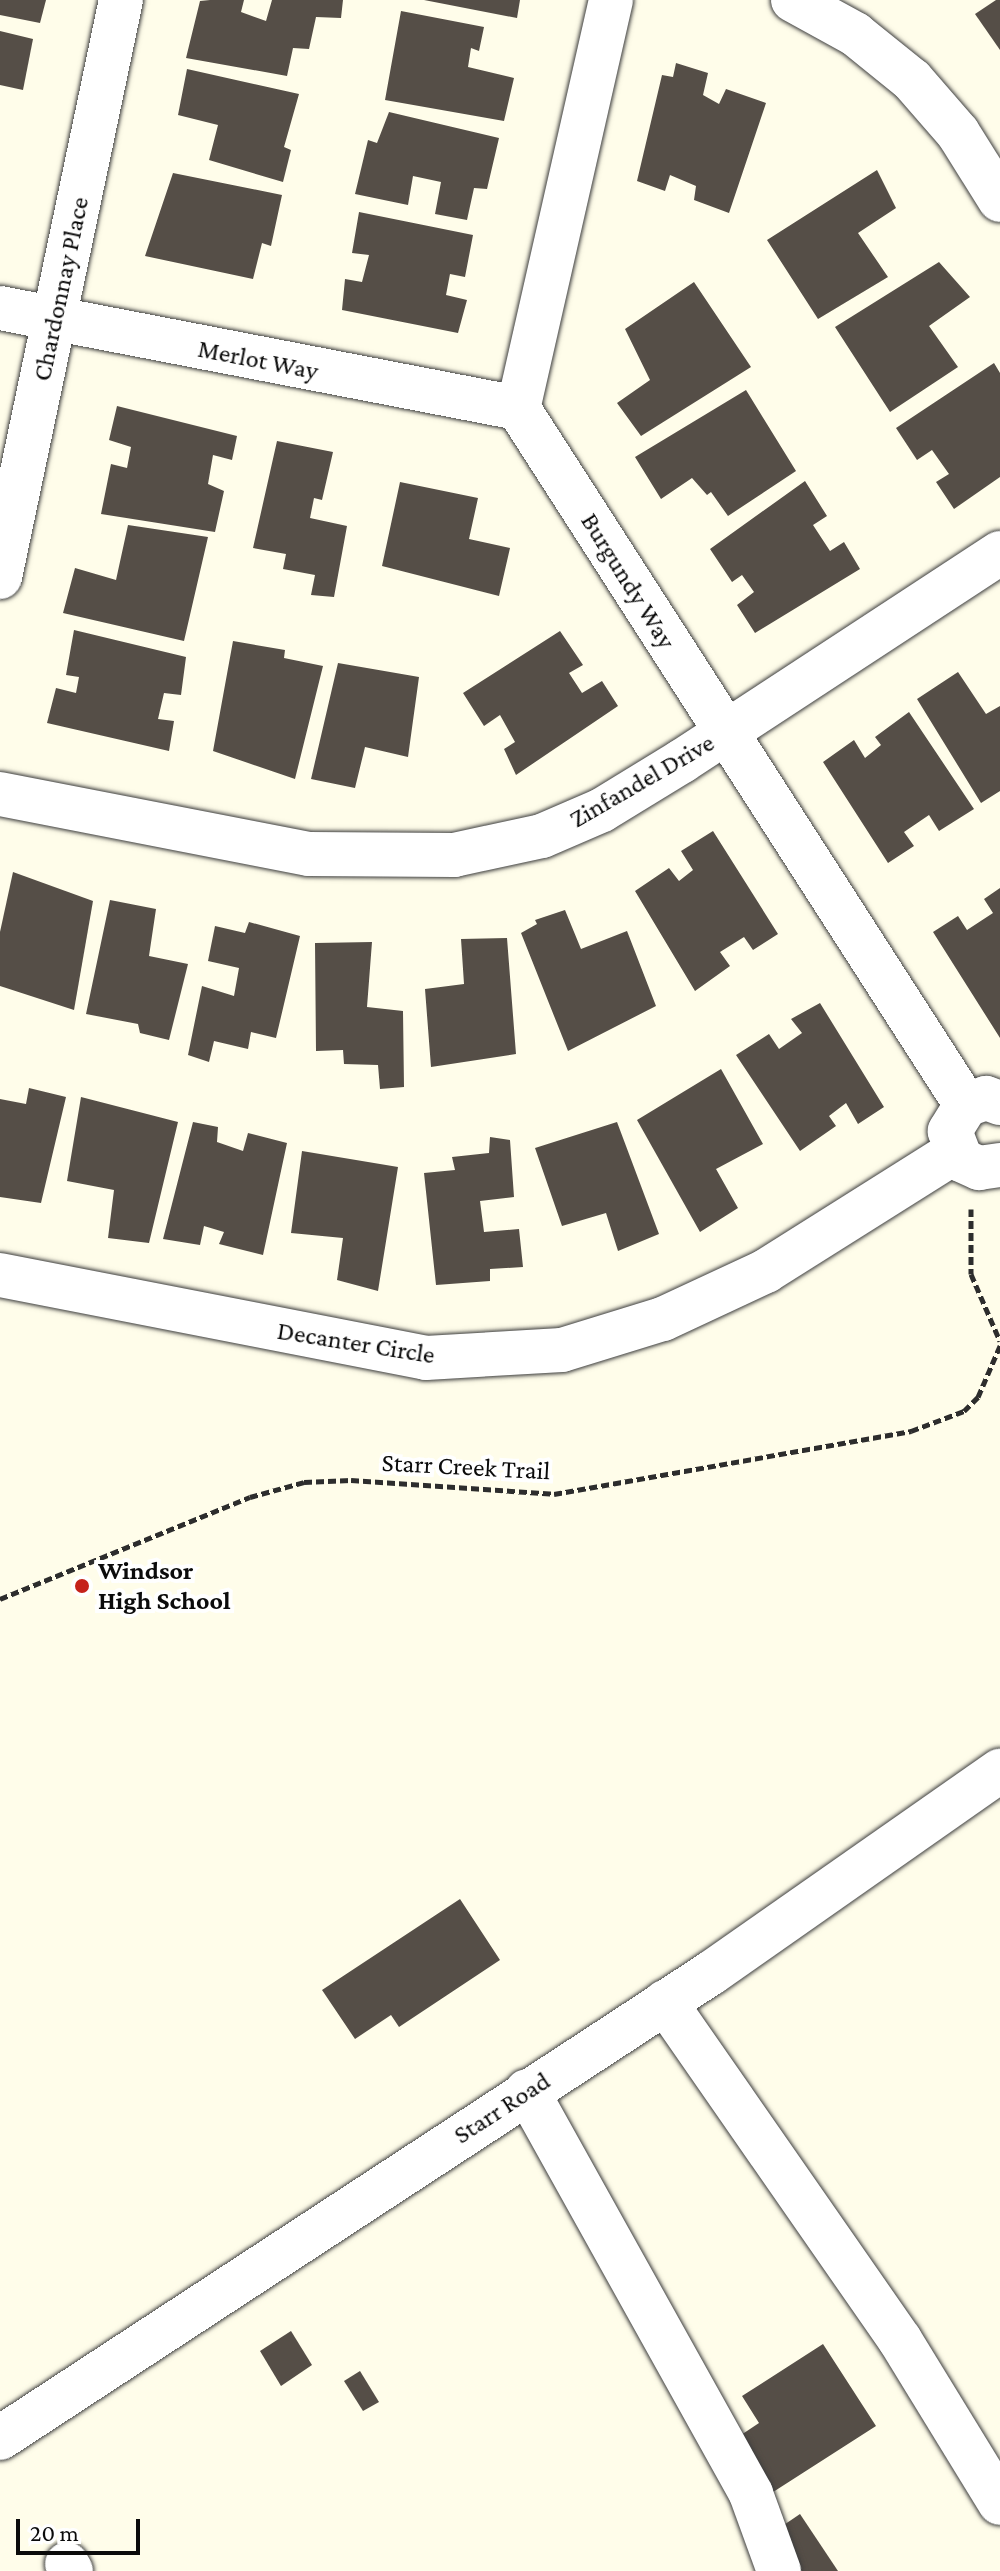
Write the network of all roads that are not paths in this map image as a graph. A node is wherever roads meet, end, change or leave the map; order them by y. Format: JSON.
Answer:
{"nodes":[{"id":1,"x":121,"y":0,"type":"edge"},
{"id":2,"x":611,"y":0,"type":"edge"},
{"id":3,"x":793,"y":0,"type":"edge"},
{"id":4,"x":1000,"y":200,"type":"edge"},
{"id":5,"x":0,"y":308,"type":"edge"},
{"id":6,"x":54,"y":320,"type":"junction"},
{"id":7,"x":518,"y":408,"type":"junction"},
{"id":8,"x":1000,"y":553,"type":"edge"},
{"id":9,"x":0,"y":577,"type":"edge"},
{"id":10,"x":725,"y":733,"type":"junction"},
{"id":11,"x":0,"y":794,"type":"edge"},
{"id":12,"x":983,"y":1104,"type":"edge"},
{"id":13,"x":955,"y":1152,"type":"junction"},
{"id":14,"x":1000,"y":1165,"type":"edge"},
{"id":15,"x":0,"y":1275,"type":"edge"},
{"id":16,"x":996,"y":1781,"type":"edge"},
{"id":17,"x":665,"y":2002,"type":"junction"},
{"id":18,"x":527,"y":2091,"type":"junction"},
{"id":19,"x":0,"y":2438,"type":"edge"},
{"id":20,"x":1000,"y":2503,"type":"edge"},
{"id":21,"x":779,"y":2571,"type":"edge"}],
"edges":[{"from":1,"to":6,"type":"street","name":"Chardonnay Place"},
{"from":2,"to":7,"type":"street"},
{"from":3,"to":4,"type":"street"},
{"from":5,"to":6,"type":"street","name":"Merlot Way"},
{"from":6,"to":7,"type":"street","name":"Merlot Way"},
{"from":6,"to":9,"type":"street","name":"Chardonnay Place"},
{"from":7,"to":10,"type":"street","name":"Burgundy Way"},
{"from":8,"to":10,"type":"street","name":"Zinfandel Drive"},
{"from":10,"to":11,"type":"street","name":"Zinfandel Drive"},
{"from":10,"to":12,"type":"street","name":"Burgundy Way"},
{"from":12,"to":13,"type":"street"},
{"from":13,"to":14,"type":"street"},
{"from":13,"to":15,"type":"street","name":"Decanter Circle"},
{"from":16,"to":17,"type":"street","name":"Starr Road"},
{"from":17,"to":18,"type":"street","name":"Starr Road"},
{"from":17,"to":20,"type":"street"},
{"from":18,"to":19,"type":"street","name":"Starr Road"},
{"from":18,"to":21,"type":"street"}]}
